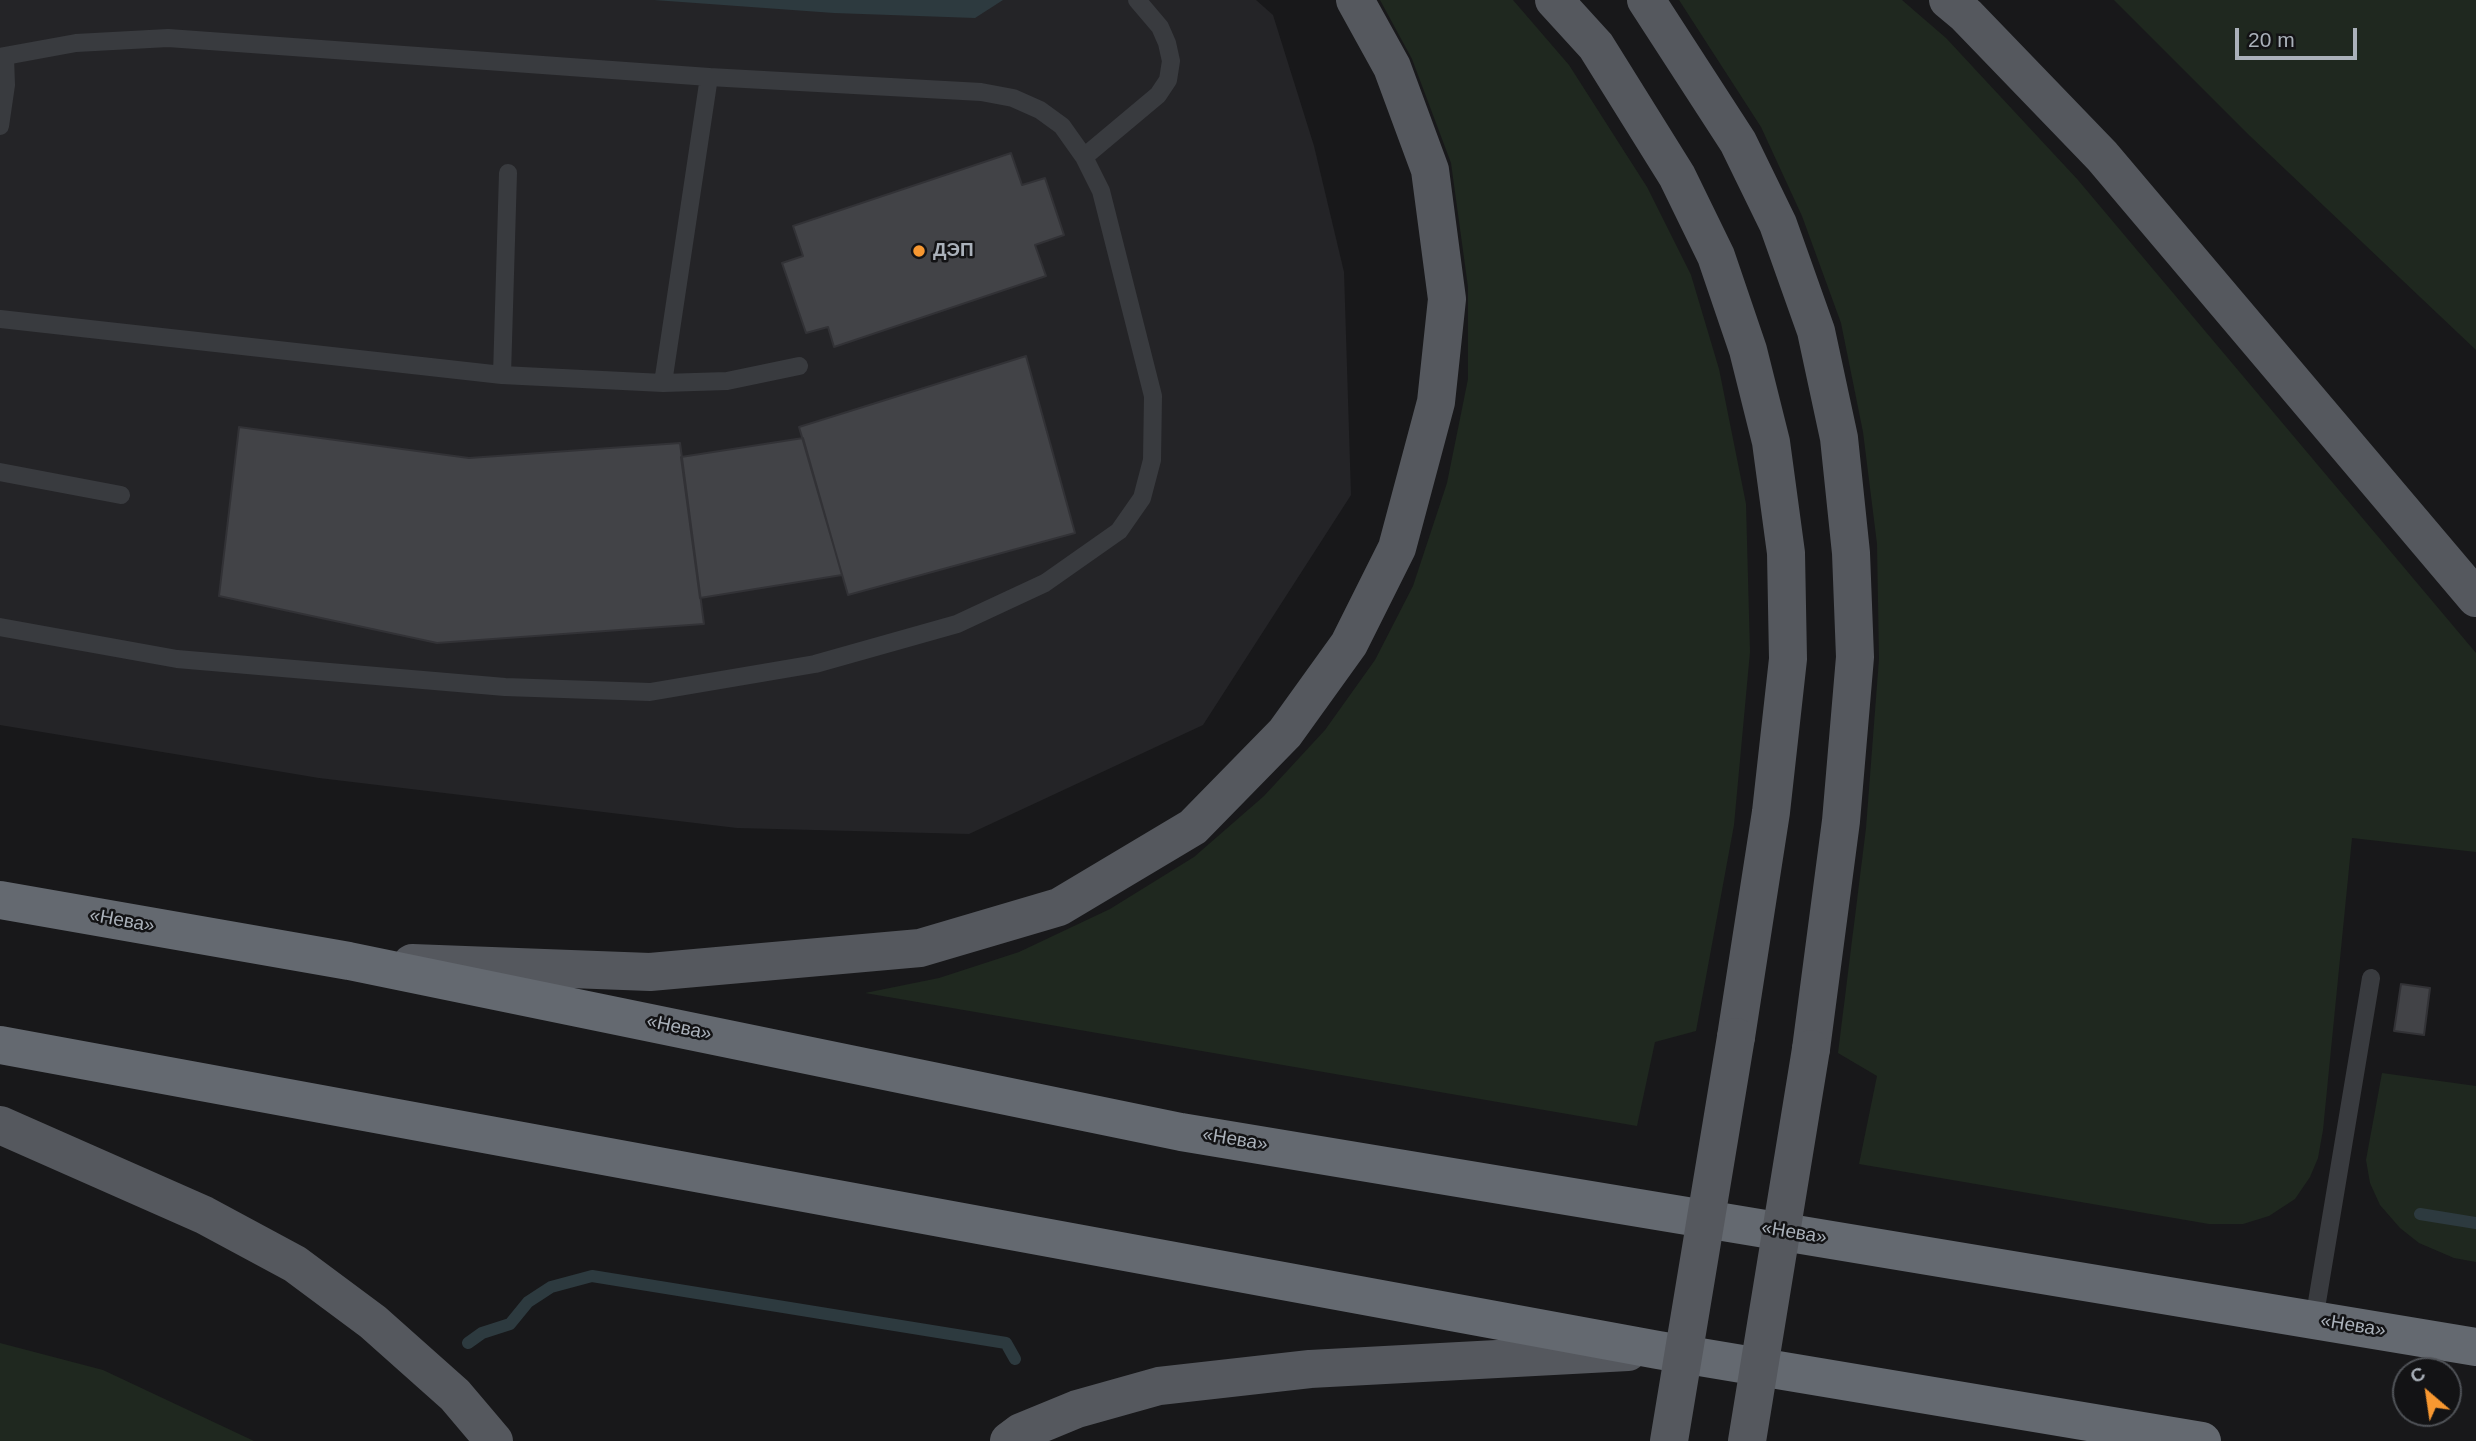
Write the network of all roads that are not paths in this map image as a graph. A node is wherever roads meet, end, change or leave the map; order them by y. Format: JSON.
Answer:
{"nodes":[{"id":1,"x":1137,"y":0,"type":"edge"},
{"id":2,"x":1355,"y":0,"type":"edge"},
{"id":3,"x":1554,"y":0,"type":"edge"},
{"id":4,"x":1646,"y":0,"type":"edge"},
{"id":5,"x":1948,"y":0,"type":"edge"},
{"id":6,"x":2,"y":57,"type":"edge"},
{"id":7,"x":709,"y":77,"type":"junction"},
{"id":8,"x":0,"y":126,"type":"edge"},
{"id":9,"x":1084,"y":157,"type":"junction"},
{"id":10,"x":508,"y":173,"type":"dead end"},
{"id":11,"x":0,"y":319,"type":"edge"},
{"id":12,"x":799,"y":366,"type":"dead end"},
{"id":13,"x":502,"y":375,"type":"junction"},
{"id":14,"x":663,"y":383,"type":"junction"},
{"id":15,"x":0,"y":472,"type":"edge"},
{"id":16,"x":121,"y":495,"type":"dead end"},
{"id":17,"x":2476,"y":598,"type":"edge"},
{"id":18,"x":0,"y":626,"type":"edge"},
{"id":19,"x":0,"y":900,"type":"edge"},
{"id":20,"x":349,"y":961,"type":"junction"},
{"id":21,"x":2371,"y":978,"type":"dead end"},
{"id":22,"x":0,"y":1045,"type":"edge"},
{"id":23,"x":0,"y":1125,"type":"edge"},
{"id":24,"x":2315,"y":1320,"type":"junction"},
{"id":25,"x":2476,"y":1347,"type":"edge"},
{"id":26,"x":1658,"y":1350,"type":"junction"},
{"id":27,"x":494,"y":1441,"type":"edge"},
{"id":28,"x":1009,"y":1441,"type":"edge"},
{"id":29,"x":1669,"y":1441,"type":"edge"},
{"id":30,"x":1747,"y":1441,"type":"edge"},
{"id":31,"x":2202,"y":1441,"type":"edge"}],
"edges":[{"from":1,"to":9,"type":"lane"},
{"from":2,"to":20,"type":"main road"},
{"from":3,"to":29,"type":"main road","bridge":true},
{"from":4,"to":30,"type":"main road","bridge":true},
{"from":5,"to":17,"type":"main road"},
{"from":6,"to":7,"type":"lane"},
{"from":6,"to":8,"type":"lane"},
{"from":7,"to":9,"type":"lane"},
{"from":7,"to":14,"type":"lane"},
{"from":9,"to":18,"type":"lane"},
{"from":10,"to":13,"type":"lane"},
{"from":11,"to":13,"type":"lane"},
{"from":12,"to":14,"type":"lane"},
{"from":13,"to":14,"type":"lane"},
{"from":15,"to":16,"type":"lane"},
{"from":19,"to":20,"type":"highway","name":"«Нева»"},
{"from":20,"to":24,"type":"highway","name":"«Нева»"},
{"from":21,"to":24,"type":"lane"},
{"from":22,"to":26,"type":"highway"},
{"from":23,"to":27,"type":"main road"},
{"from":24,"to":25,"type":"highway","name":"«Нева»"},
{"from":26,"to":28,"type":"main road"},
{"from":26,"to":31,"type":"highway"}]}
